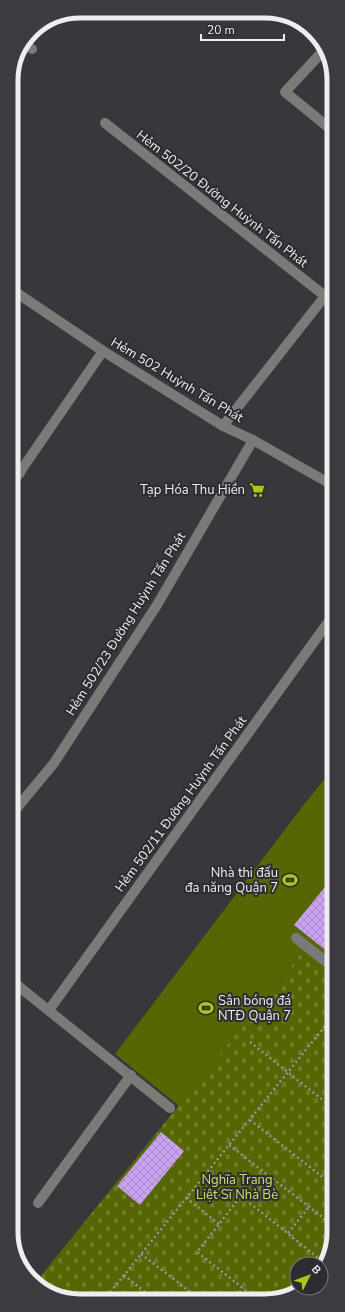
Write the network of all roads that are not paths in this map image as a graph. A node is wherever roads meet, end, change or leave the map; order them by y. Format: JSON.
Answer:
{"nodes":[{"id":1,"x":321,"y":53,"type":"edge"},
{"id":2,"x":105,"y":123,"type":"dead end"},
{"id":3,"x":327,"y":127,"type":"edge"},
{"id":4,"x":18,"y":294,"type":"edge"},
{"id":5,"x":103,"y":351,"type":"junction"},
{"id":6,"x":223,"y":426,"type":"junction"},
{"id":7,"x":253,"y":440,"type":"junction"},
{"id":8,"x":18,"y":466,"type":"edge"},
{"id":9,"x":327,"y":482,"type":"edge"},
{"id":10,"x":327,"y":624,"type":"edge"},
{"id":11,"x":18,"y":807,"type":"edge"},
{"id":12,"x":296,"y":938,"type":"dead end"},
{"id":13,"x":327,"y":962,"type":"edge"},
{"id":14,"x":18,"y":987,"type":"edge"},
{"id":15,"x":49,"y":1010,"type":"junction"},
{"id":16,"x":131,"y":1075,"type":"junction"},
{"id":17,"x":170,"y":1108,"type":"dead end"},
{"id":18,"x":38,"y":1203,"type":"dead end"}],
"edges":[{"from":1,"to":3,"type":"street"},
{"from":2,"to":6,"type":"street","name":"Hẻm 502/20 Đường Huỳnh Tấn Phát"},
{"from":4,"to":5,"type":"street","name":"Hẻm 502 Huỳnh Tấn Phát"},
{"from":5,"to":6,"type":"street","name":"Hẻm 502 Huỳnh Tấn Phát"},
{"from":5,"to":8,"type":"street"},
{"from":6,"to":7,"type":"street","name":"Hẻm 502 Huỳnh Tấn Phát"},
{"from":7,"to":9,"type":"street","name":"Hẻm 502 Huỳnh Tấn Phát"},
{"from":7,"to":11,"type":"street","name":"Hẻm 502/23 Đường Huỳnh Tấn Phát"},
{"from":10,"to":15,"type":"street","name":"Hẻm 502/11 Đường Huỳnh Tấn Phát"},
{"from":12,"to":13,"type":"street"},
{"from":14,"to":15,"type":"street"},
{"from":15,"to":16,"type":"street"},
{"from":16,"to":17,"type":"street"},
{"from":16,"to":18,"type":"street"}]}
